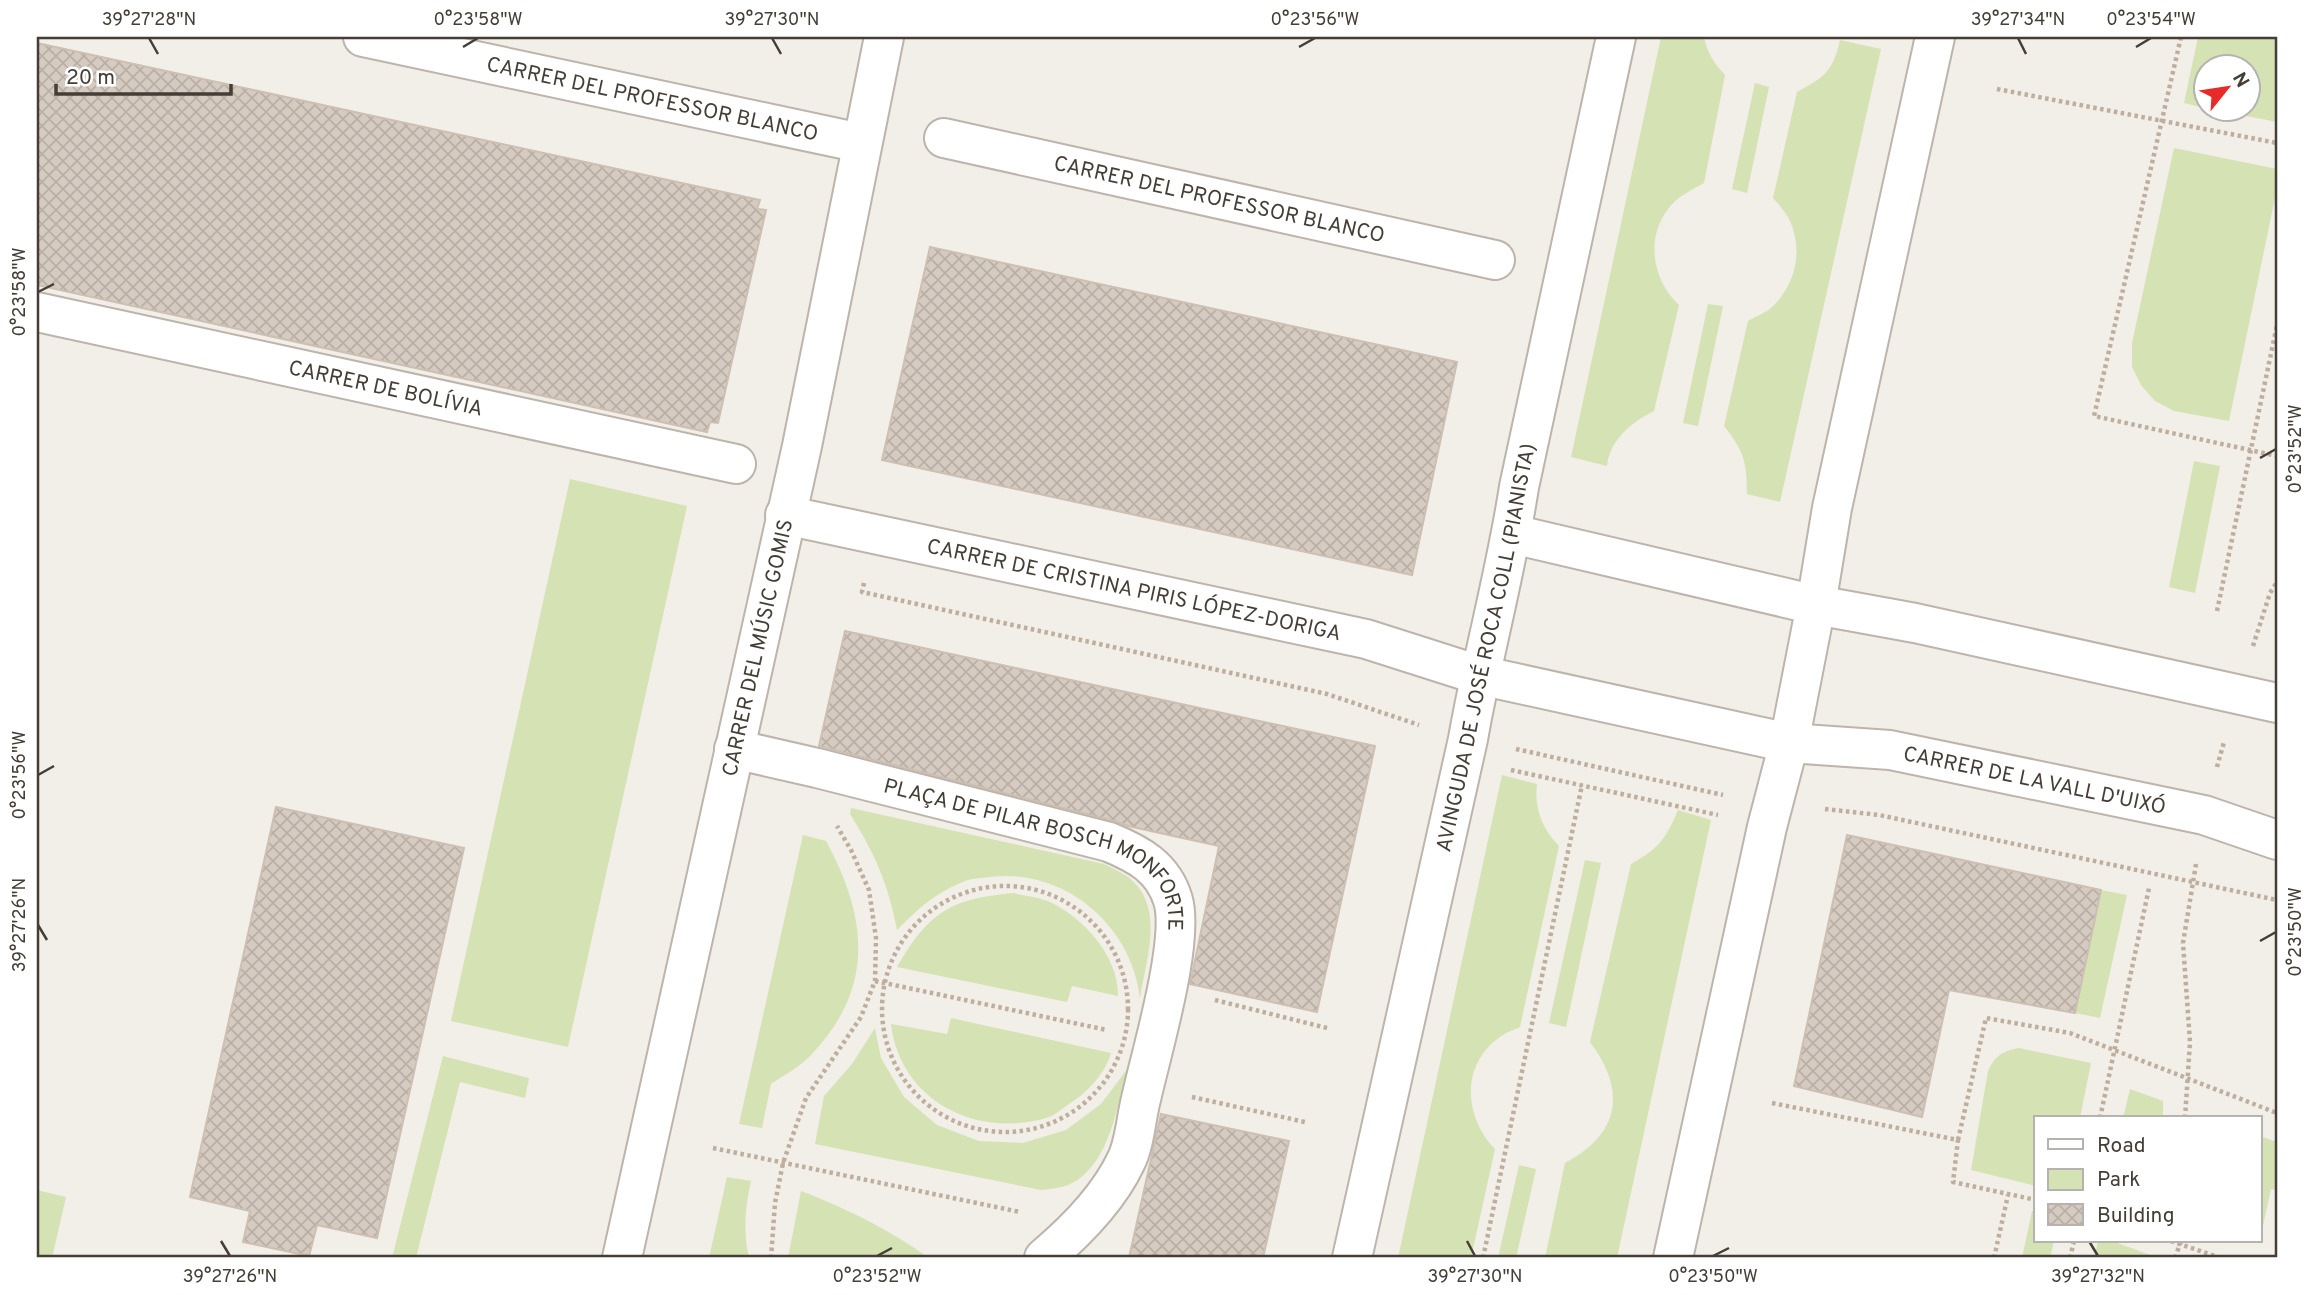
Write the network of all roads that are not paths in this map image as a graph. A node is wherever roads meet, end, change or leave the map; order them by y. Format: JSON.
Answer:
{"nodes":[{"id":1,"x":363,"y":37,"type":"edge"},
{"id":2,"x":884,"y":37,"type":"edge"},
{"id":3,"x":1616,"y":37,"type":"edge"},
{"id":4,"x":1935,"y":37,"type":"edge"},
{"id":5,"x":944,"y":138,"type":"dead end"},
{"id":6,"x":861,"y":143,"type":"junction"},
{"id":7,"x":1495,"y":260,"type":"dead end"},
{"id":8,"x":37,"y":312,"type":"edge"},
{"id":9,"x":736,"y":464,"type":"dead end"},
{"id":10,"x":785,"y":515,"type":"junction"},
{"id":11,"x":1512,"y":534,"type":"junction"},
{"id":12,"x":1816,"y":605,"type":"junction"},
{"id":13,"x":1479,"y":675,"type":"junction"},
{"id":14,"x":2277,"y":703,"type":"edge"},
{"id":15,"x":1788,"y":743,"type":"junction"},
{"id":16,"x":734,"y":749,"type":"junction"},
{"id":17,"x":2277,"y":840,"type":"edge"},
{"id":18,"x":622,"y":1258,"type":"edge"},
{"id":19,"x":1044,"y":1258,"type":"edge"},
{"id":20,"x":1352,"y":1258,"type":"edge"},
{"id":21,"x":1673,"y":1258,"type":"edge"}],
"edges":[{"from":1,"to":6,"type":"street","name":"CARRER DEL PROFESSOR BLANCO"},
{"from":2,"to":6,"type":"street","name":"CARRER DEL MÚSIC GOMIS"},
{"from":3,"to":11,"type":"street","name":"AVINGUDA DE JOSÉ ROCA COLL (PIANISTA)"},
{"from":4,"to":12,"type":"street"},
{"from":5,"to":7,"type":"street","name":"CARRER DEL PROFESSOR BLANCO"},
{"from":6,"to":10,"type":"street","name":"CARRER DEL MÚSIC GOMIS"},
{"from":8,"to":9,"type":"street","name":"CARRER DE BOLÍVIA"},
{"from":10,"to":13,"type":"street","name":"CARRER DE CRISTINA PIRIS LÓPEZ-DORIGA"},
{"from":10,"to":16,"type":"street","name":"CARRER DEL MÚSIC GOMIS"},
{"from":11,"to":12,"type":"street"},
{"from":11,"to":13,"type":"street","name":"AVINGUDA DE JOSÉ ROCA COLL (PIANISTA)"},
{"from":12,"to":14,"type":"street"},
{"from":12,"to":15,"type":"street"},
{"from":13,"to":15,"type":"street","name":"CARRER DE CRISTINA PIRIS LÓPEZ-DORIGA"},
{"from":13,"to":20,"type":"street","name":"AVINGUDA DE JOSÉ ROCA COLL (PIANISTA)"},
{"from":15,"to":17,"type":"street","name":"CARRER DE LA VALL D'UIXÓ"},
{"from":15,"to":21,"type":"street"},
{"from":16,"to":18,"type":"street","name":"CARRER DEL MÚSIC GOMIS"},
{"from":16,"to":19,"type":"street","name":"PLAÇA DE PILAR BOSCH MONFORTE"}]}
